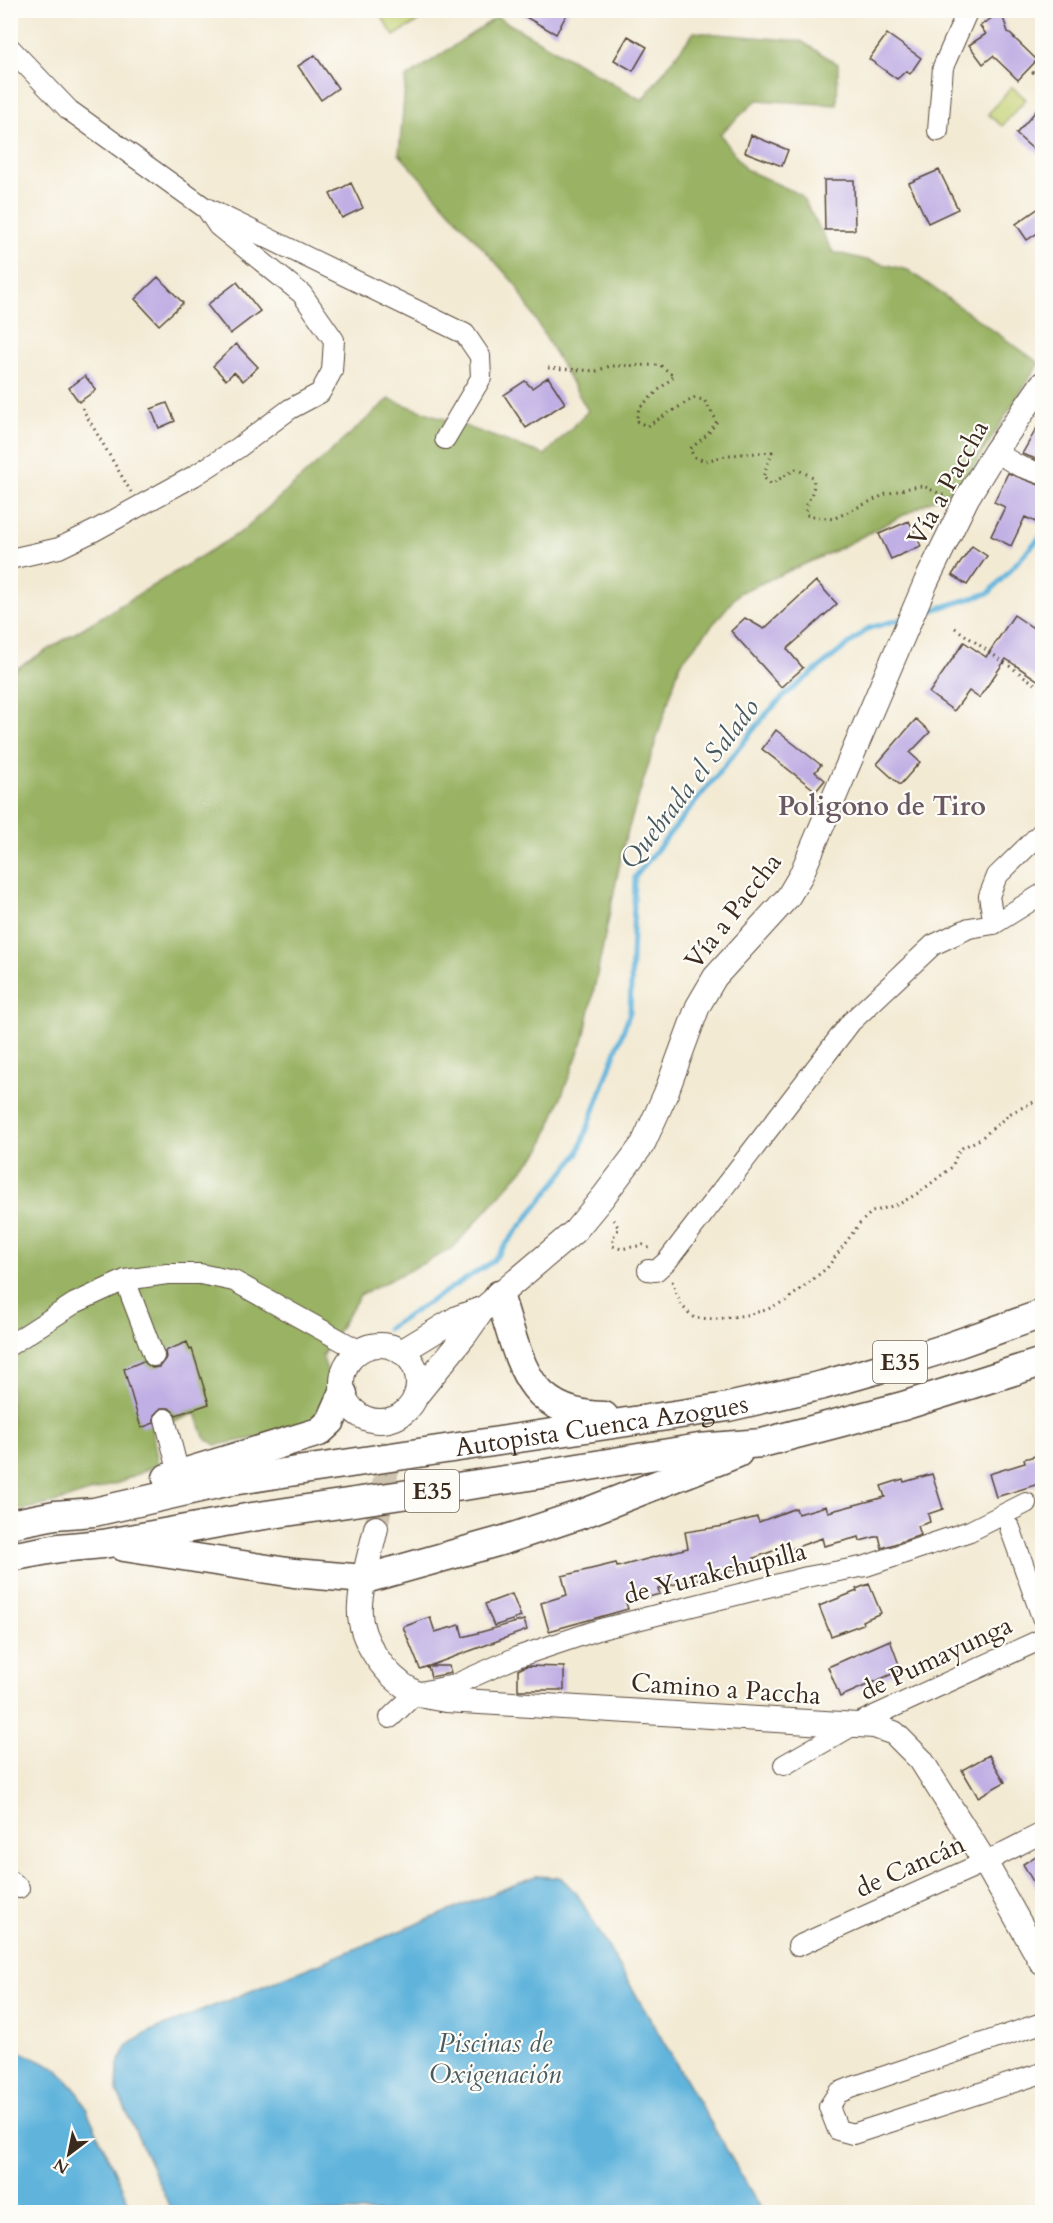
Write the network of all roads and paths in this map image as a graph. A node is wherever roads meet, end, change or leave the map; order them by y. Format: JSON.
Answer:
{"nodes":[{"id":1,"x":969,"y":10,"type":"edge"},
{"id":2,"x":10,"y":48,"type":"edge"},
{"id":3,"x":1032,"y":72,"type":"dead end"},
{"id":4,"x":1042,"y":79,"type":"edge"},
{"id":5,"x":938,"y":131,"type":"dead end"},
{"id":6,"x":204,"y":207,"type":"junction"},
{"id":7,"x":548,"y":368,"type":"dead end"},
{"id":8,"x":1042,"y":384,"type":"edge"},
{"id":9,"x":82,"y":408,"type":"dead end"},
{"id":10,"x":445,"y":439,"type":"dead end"},
{"id":11,"x":994,"y":452,"type":"junction"},
{"id":12,"x":1042,"y":474,"type":"edge"},
{"id":13,"x":967,"y":498,"type":"junction"},
{"id":14,"x":139,"y":506,"type":"junction"},
{"id":15,"x":10,"y":559,"type":"edge"},
{"id":16,"x":955,"y":628,"type":"dead end"},
{"id":17,"x":1038,"y":686,"type":"dead end"},
{"id":18,"x":1042,"y":832,"type":"edge"},
{"id":19,"x":1042,"y":894,"type":"edge"},
{"id":20,"x":994,"y":924,"type":"junction"},
{"id":21,"x":1042,"y":1098,"type":"edge"},
{"id":22,"x":608,"y":1222,"type":"dead end"},
{"id":23,"x":669,"y":1260,"type":"junction"},
{"id":24,"x":648,"y":1270,"type":"dead end"},
{"id":25,"x":125,"y":1280,"type":"junction"},
{"id":26,"x":492,"y":1302,"type":"junction"},
{"id":27,"x":1042,"y":1314,"type":"edge"},
{"id":28,"x":10,"y":1345,"type":"edge"},
{"id":29,"x":360,"y":1352,"type":"junction"},
{"id":30,"x":401,"y":1352,"type":"junction"},
{"id":31,"x":154,"y":1356,"type":"dead end"},
{"id":32,"x":1042,"y":1362,"type":"edge"},
{"id":33,"x":344,"y":1394,"type":"junction"},
{"id":34,"x":416,"y":1397,"type":"junction"},
{"id":35,"x":669,"y":1416,"type":"junction"},
{"id":36,"x":165,"y":1419,"type":"dead end"},
{"id":37,"x":762,"y":1443,"type":"junction"},
{"id":38,"x":179,"y":1474,"type":"junction"},
{"id":39,"x":1026,"y":1503,"type":"dead end"},
{"id":40,"x":55,"y":1515,"type":"junction"},
{"id":41,"x":10,"y":1524,"type":"edge"},
{"id":42,"x":376,"y":1528,"type":"tunnel mouth"},
{"id":43,"x":1010,"y":1528,"type":"dead end"},
{"id":44,"x":103,"y":1544,"type":"junction"},
{"id":45,"x":10,"y":1557,"type":"edge"},
{"id":46,"x":365,"y":1579,"type":"junction"},
{"id":47,"x":1042,"y":1617,"type":"edge"},
{"id":48,"x":1042,"y":1639,"type":"edge"},
{"id":49,"x":416,"y":1693,"type":"junction"},
{"id":50,"x":390,"y":1718,"type":"dead end"},
{"id":51,"x":852,"y":1726,"type":"junction"},
{"id":52,"x":784,"y":1765,"type":"dead end"},
{"id":53,"x":1042,"y":1833,"type":"edge"},
{"id":54,"x":985,"y":1862,"type":"junction"},
{"id":55,"x":798,"y":1946,"type":"dead end"},
{"id":56,"x":1042,"y":1963,"type":"edge"},
{"id":57,"x":1042,"y":2023,"type":"edge"},
{"id":58,"x":1042,"y":2073,"type":"edge"}],
"edges":[{"from":1,"to":5,"type":"street"},
{"from":2,"to":6,"type":"street"},
{"from":3,"to":4,"type":"path"},
{"from":6,"to":10,"type":"street"},
{"from":6,"to":14,"type":"street"},
{"from":7,"to":13,"type":"path"},
{"from":8,"to":11,"type":"main road","name":"Vía a Paccha"},
{"from":9,"to":14,"type":"path"},
{"from":11,"to":12,"type":"street"},
{"from":11,"to":13,"type":"main road","name":"Vía a Paccha"},
{"from":13,"to":26,"type":"main road","name":"Vía a Paccha"},
{"from":14,"to":15,"type":"street"},
{"from":16,"to":17,"type":"path"},
{"from":18,"to":20,"type":"street"},
{"from":19,"to":20,"type":"street"},
{"from":20,"to":23,"type":"street"},
{"from":21,"to":23,"type":"path"},
{"from":22,"to":23,"type":"path"},
{"from":23,"to":24,"type":"street"},
{"from":25,"to":28,"type":"street"},
{"from":25,"to":29,"type":"street"},
{"from":25,"to":31,"type":"street"},
{"from":26,"to":30,"type":"main road","name":"Vía a Paccha"},
{"from":26,"to":34,"type":"main road","name":"Vía a Paccha"},
{"from":26,"to":35,"type":"highway"},
{"from":27,"to":35,"type":"highway","name":"Autopista Cuenca Azogues","number":"E35"},
{"from":29,"to":30,"type":"main road"},
{"from":29,"to":33,"type":"main road"},
{"from":30,"to":34,"type":"main road"},
{"from":32,"to":37,"type":"highway","name":"Autopista Cuenca Azogues","number":"E35"},
{"from":33,"to":34,"type":"main road"},
{"from":33,"to":38,"type":"highway"},
{"from":35,"to":40,"type":"highway","name":"Autopista Cuenca Azogues","number":"E35"},
{"from":36,"to":38,"type":"street"},
{"from":37,"to":44,"type":"highway","name":"Autopista Cuenca Azogues","number":"E35"},
{"from":37,"to":46,"type":"highway"},
{"from":38,"to":40,"type":"highway"},
{"from":39,"to":49,"type":"street","name":"de Yurakchupilla"},
{"from":40,"to":41,"type":"highway","name":"Autopista Cuenca Azogues","number":"E35"},
{"from":42,"to":46,"type":"main road","name":"Camino a Paccha"},
{"from":43,"to":47,"type":"street"},
{"from":44,"to":45,"type":"highway","name":"Autopista Cuenca Azogues","number":"E35"},
{"from":44,"to":46,"type":"highway"},
{"from":46,"to":49,"type":"main road","name":"Camino a Paccha"},
{"from":48,"to":51,"type":"street","name":"de Pumayunga"},
{"from":49,"to":50,"type":"street"},
{"from":49,"to":51,"type":"main road","name":"Camino a Paccha"},
{"from":51,"to":52,"type":"street","name":"de Pumayunga"},
{"from":51,"to":54,"type":"main road","name":"Camino a Paccha"},
{"from":53,"to":54,"type":"street","name":"de Cancán"},
{"from":54,"to":55,"type":"street","name":"de Cancán"},
{"from":54,"to":56,"type":"main road","name":"Camino a Paccha"},
{"from":57,"to":58,"type":"street"}]}
